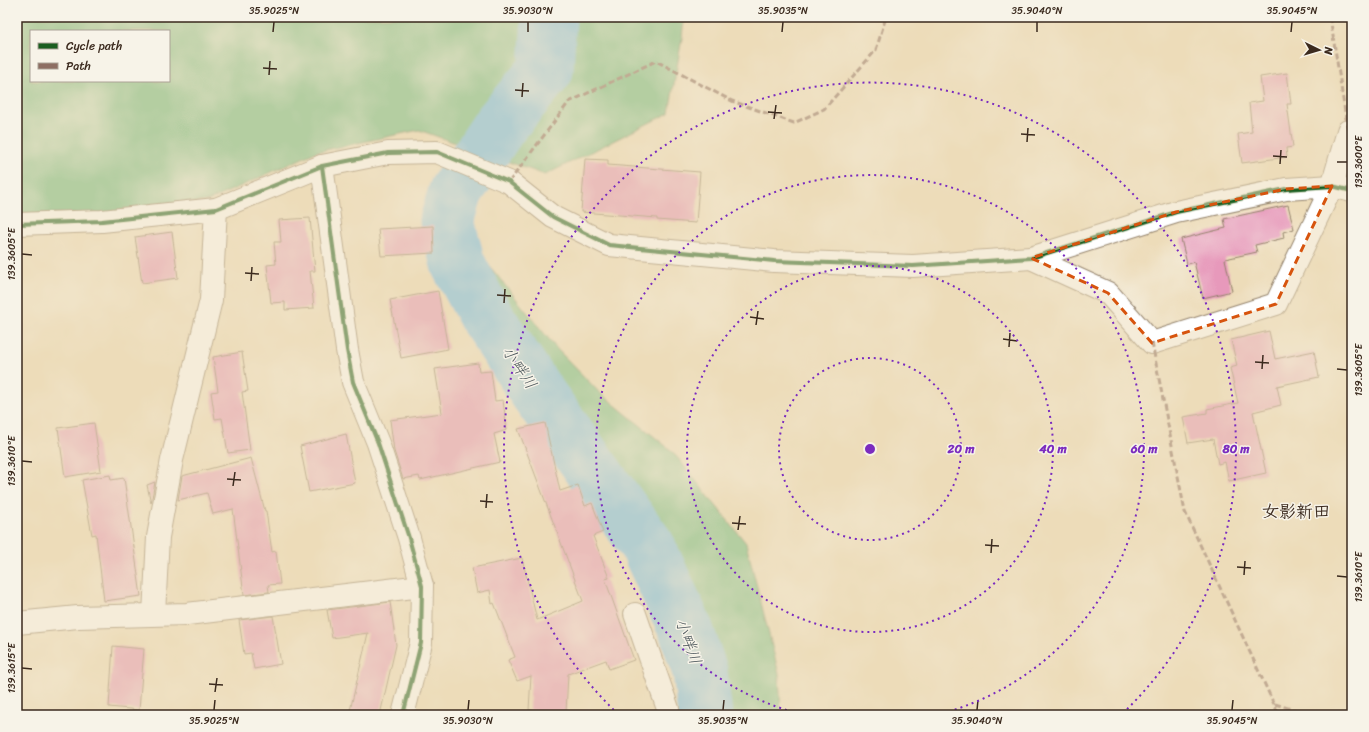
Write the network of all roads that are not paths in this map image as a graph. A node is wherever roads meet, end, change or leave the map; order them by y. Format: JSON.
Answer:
{"nodes":[{"id":1,"x":1352,"y":130,"type":"edge"},
{"id":2,"x":322,"y":166,"type":"junction"},
{"id":3,"x":1342,"y":188,"type":"edge"},
{"id":4,"x":216,"y":209,"type":"junction"},
{"id":5,"x":17,"y":224,"type":"edge"},
{"id":6,"x":1031,"y":258,"type":"junction"},
{"id":7,"x":422,"y":586,"type":"junction"},
{"id":8,"x":154,"y":614,"type":"junction"},
{"id":9,"x":636,"y":614,"type":"dead end"},
{"id":10,"x":17,"y":623,"type":"edge"},
{"id":11,"x":403,"y":715,"type":"edge"},
{"id":12,"x":668,"y":715,"type":"edge"}],
"edges":[{"from":1,"to":3,"type":"street"},
{"from":2,"to":4,"type":"street"},
{"from":2,"to":6,"type":"street"},
{"from":2,"to":7,"type":"street"},
{"from":3,"to":6,"type":"street"},
{"from":3,"to":6,"type":"street"},
{"from":4,"to":5,"type":"street"},
{"from":4,"to":8,"type":"street"},
{"from":7,"to":8,"type":"street"},
{"from":7,"to":11,"type":"street"},
{"from":8,"to":10,"type":"street"},
{"from":9,"to":12,"type":"street"}]}
